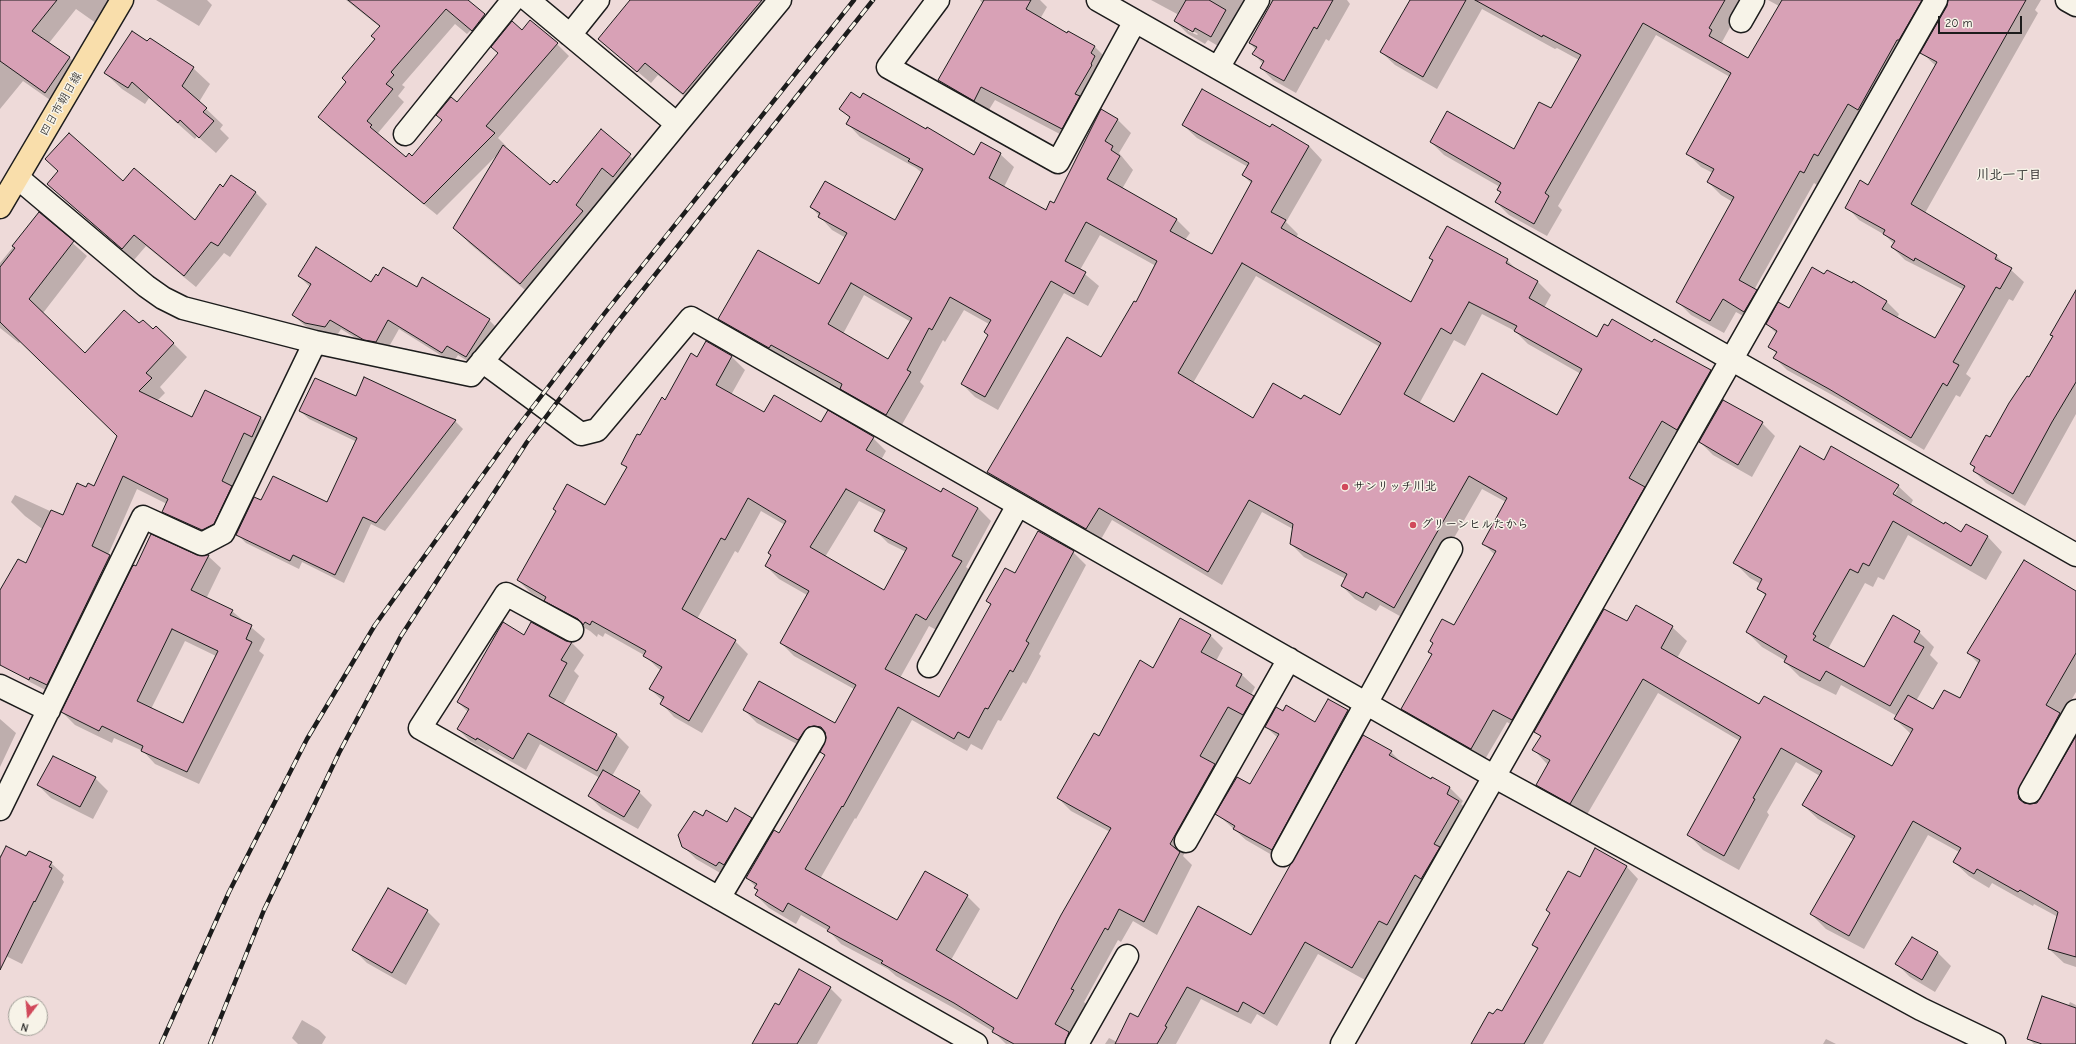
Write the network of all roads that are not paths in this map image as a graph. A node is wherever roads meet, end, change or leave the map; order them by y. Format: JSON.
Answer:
{"nodes":[{"id":1,"x":122,"y":0,"type":"edge"},
{"id":2,"x":513,"y":0,"type":"edge"},
{"id":3,"x":528,"y":0,"type":"edge"},
{"id":4,"x":598,"y":0,"type":"edge"},
{"id":5,"x":780,"y":0,"type":"edge"},
{"id":6,"x":938,"y":0,"type":"edge"},
{"id":7,"x":1098,"y":0,"type":"edge"},
{"id":8,"x":1258,"y":0,"type":"edge"},
{"id":9,"x":1753,"y":0,"type":"edge"},
{"id":10,"x":1936,"y":0,"type":"edge"},
{"id":11,"x":2067,"y":0,"type":"edge"},
{"id":12,"x":2076,"y":5,"type":"edge"},
{"id":13,"x":1135,"y":21,"type":"junction"},
{"id":14,"x":1741,"y":21,"type":"dead end"},
{"id":15,"x":570,"y":35,"type":"junction"},
{"id":16,"x":1218,"y":68,"type":"junction"},
{"id":17,"x":677,"y":124,"type":"junction"},
{"id":18,"x":405,"y":134,"type":"dead end"},
{"id":19,"x":6,"y":193,"type":"edge"},
{"id":20,"x":315,"y":342,"type":"junction"},
{"id":21,"x":1731,"y":360,"type":"junction"},
{"id":22,"x":482,"y":361,"type":"junction"},
{"id":23,"x":1018,"y":505,"type":"junction"},
{"id":24,"x":1451,"y":550,"type":"dead end"},
{"id":25,"x":2076,"y":556,"type":"edge"},
{"id":26,"x":572,"y":630,"type":"dead end"},
{"id":27,"x":1289,"y":659,"type":"junction"},
{"id":28,"x":929,"y":666,"type":"dead end"},
{"id":29,"x":0,"y":686,"type":"edge"},
{"id":30,"x":1366,"y":704,"type":"junction"},
{"id":31,"x":49,"y":710,"type":"junction"},
{"id":32,"x":2076,"y":711,"type":"edge"},
{"id":33,"x":814,"y":738,"type":"dead end"},
{"id":34,"x":1495,"y":777,"type":"junction"},
{"id":35,"x":2030,"y":792,"type":"dead end"},
{"id":36,"x":0,"y":809,"type":"edge"},
{"id":37,"x":1186,"y":841,"type":"dead end"},
{"id":38,"x":1283,"y":855,"type":"dead end"},
{"id":39,"x":719,"y":898,"type":"junction"},
{"id":40,"x":1127,"y":956,"type":"dead end"},
{"id":41,"x":976,"y":1044,"type":"edge"},
{"id":42,"x":1077,"y":1044,"type":"edge"},
{"id":43,"x":1342,"y":1044,"type":"edge"},
{"id":44,"x":1994,"y":1044,"type":"edge"}],
"edges":[{"from":1,"to":19,"type":"main road","name":"四日市朝日線"},
{"from":2,"to":18,"type":"street"},
{"from":3,"to":15,"type":"street"},
{"from":4,"to":15,"type":"street"},
{"from":5,"to":17,"type":"street"},
{"from":6,"to":13,"type":"street"},
{"from":7,"to":13,"type":"street"},
{"from":8,"to":16,"type":"street"},
{"from":9,"to":14,"type":"street"},
{"from":10,"to":21,"type":"street"},
{"from":11,"to":12,"type":"street"},
{"from":13,"to":16,"type":"street"},
{"from":15,"to":17,"type":"street"},
{"from":16,"to":21,"type":"street"},
{"from":17,"to":22,"type":"street"},
{"from":19,"to":20,"type":"street"},
{"from":20,"to":22,"type":"street"},
{"from":20,"to":31,"type":"street"},
{"from":21,"to":25,"type":"street"},
{"from":21,"to":34,"type":"street"},
{"from":22,"to":23,"type":"street"},
{"from":23,"to":27,"type":"street"},
{"from":23,"to":28,"type":"street"},
{"from":24,"to":30,"type":"street"},
{"from":26,"to":39,"type":"street"},
{"from":27,"to":30,"type":"street"},
{"from":27,"to":37,"type":"street"},
{"from":29,"to":31,"type":"street"},
{"from":30,"to":34,"type":"street"},
{"from":30,"to":38,"type":"street"},
{"from":31,"to":36,"type":"street"},
{"from":32,"to":35,"type":"street"},
{"from":33,"to":39,"type":"street"},
{"from":34,"to":43,"type":"street"},
{"from":34,"to":44,"type":"street"},
{"from":39,"to":41,"type":"street"},
{"from":40,"to":42,"type":"street"}]}
